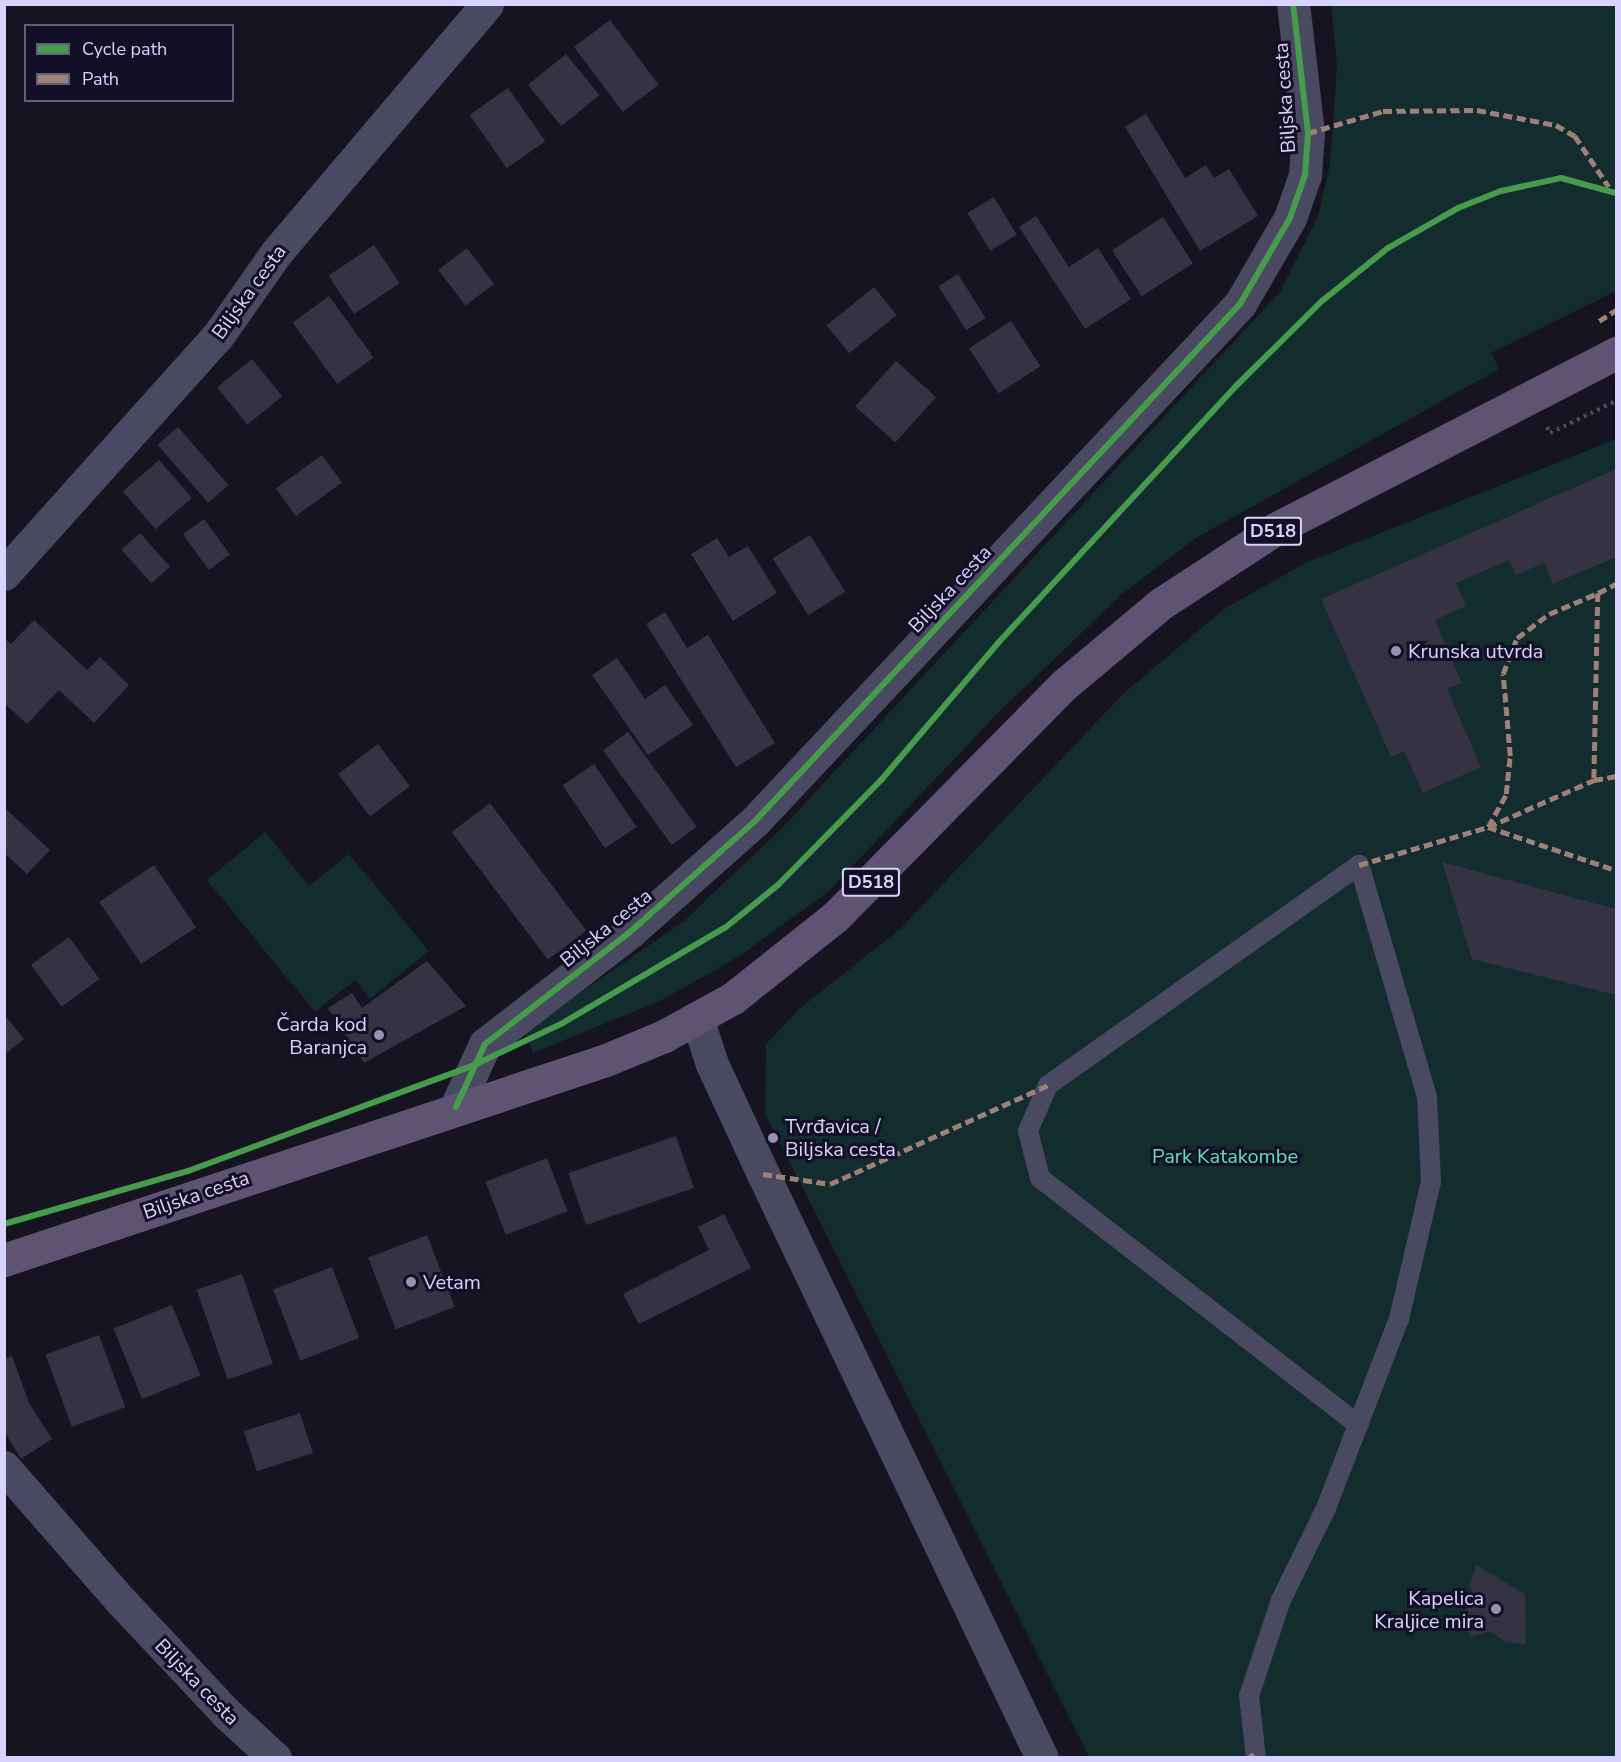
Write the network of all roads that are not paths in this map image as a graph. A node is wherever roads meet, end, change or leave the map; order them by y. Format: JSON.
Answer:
{"nodes":[{"id":1,"x":487,"y":4,"type":"edge"},
{"id":2,"x":1293,"y":4,"type":"edge"},
{"id":3,"x":1617,"y":353,"type":"edge"},
{"id":4,"x":4,"y":574,"type":"edge"},
{"id":5,"x":697,"y":1018,"type":"junction"},
{"id":6,"x":456,"y":1107,"type":"junction"},
{"id":7,"x":4,"y":1260,"type":"edge"},
{"id":8,"x":1358,"y":1425,"type":"junction"},
{"id":9,"x":4,"y":1467,"type":"edge"},
{"id":10,"x":275,"y":1758,"type":"edge"},
{"id":11,"x":1042,"y":1758,"type":"edge"},
{"id":12,"x":1256,"y":1758,"type":"edge"}],
"edges":[{"from":1,"to":4,"type":"street","name":"Biljska cesta"},
{"from":2,"to":6,"type":"street","name":"Biljska cesta"},
{"from":3,"to":5,"type":"main road","name":"Biljska cesta","number":"D518"},
{"from":5,"to":6,"type":"main road","name":"Biljska cesta","number":"D518"},
{"from":5,"to":11,"type":"street"},
{"from":6,"to":7,"type":"main road","name":"Biljska cesta","number":"D518"},
{"from":8,"to":8,"type":"lane"},
{"from":8,"to":12,"type":"lane"},
{"from":9,"to":10,"type":"street","name":"Biljska cesta"}]}
